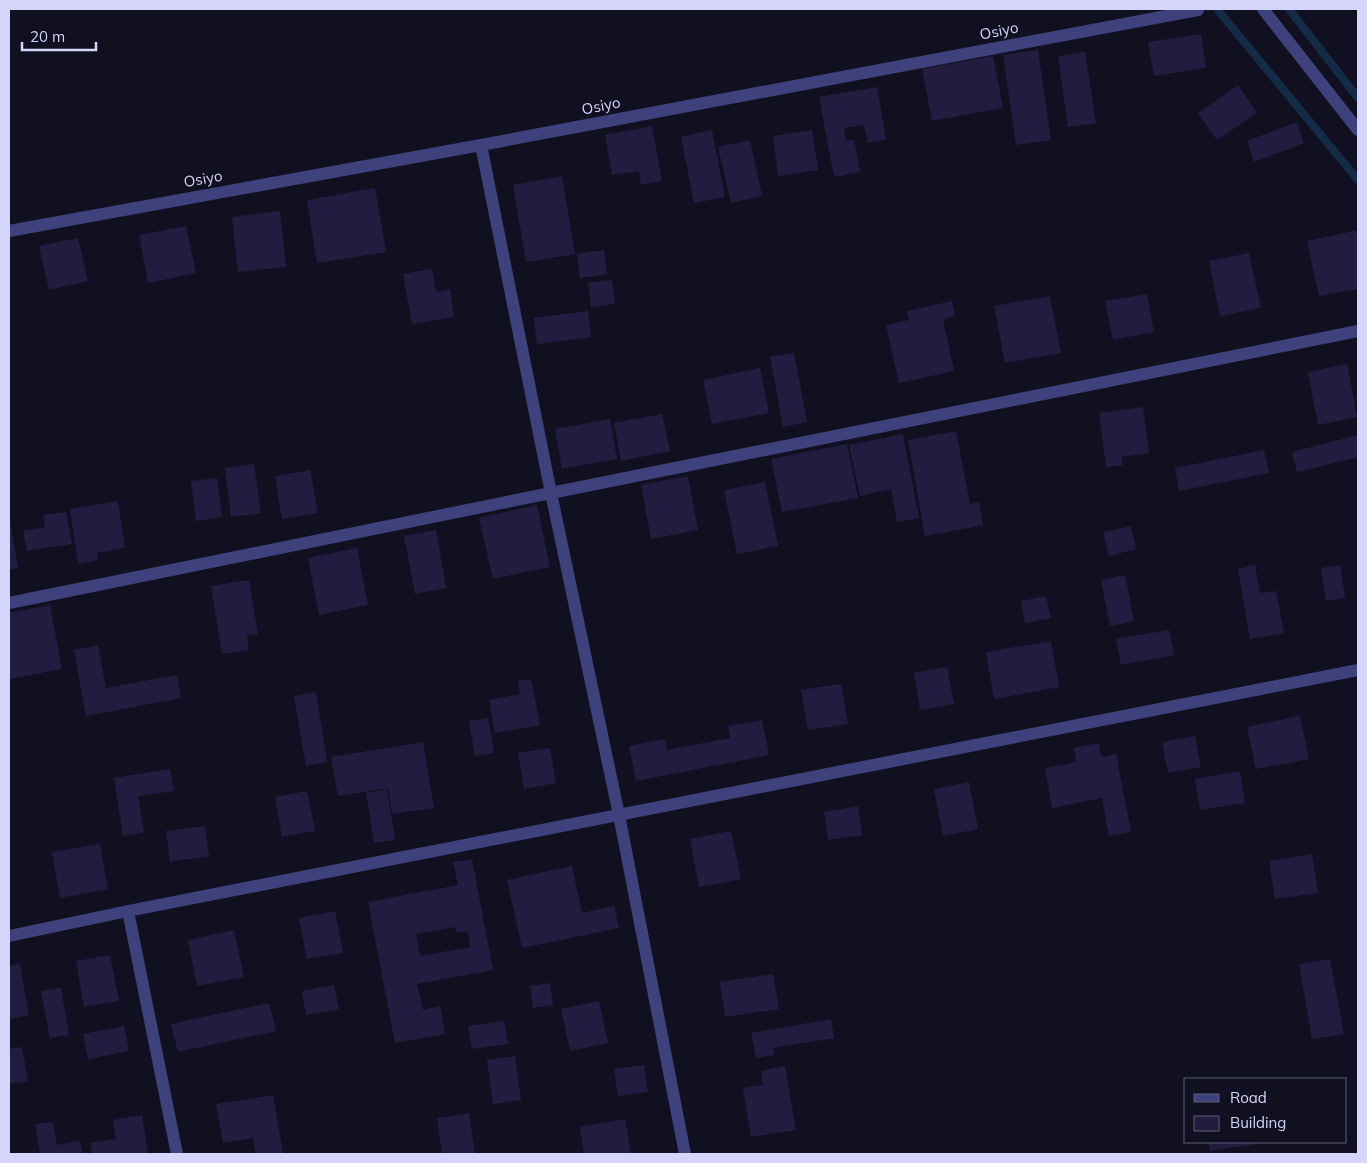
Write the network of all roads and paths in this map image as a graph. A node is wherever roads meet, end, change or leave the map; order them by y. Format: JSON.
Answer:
{"nodes":[{"id":1,"x":1263,"y":9,"type":"edge"},
{"id":2,"x":1198,"y":10,"type":"edge"},
{"id":3,"x":1358,"y":130,"type":"edge"},
{"id":4,"x":481,"y":145,"type":"junction"},
{"id":5,"x":9,"y":231,"type":"edge"},
{"id":6,"x":1358,"y":331,"type":"edge"},
{"id":7,"x":551,"y":493,"type":"junction"},
{"id":8,"x":9,"y":603,"type":"edge"},
{"id":9,"x":1358,"y":670,"type":"edge"},
{"id":10,"x":619,"y":815,"type":"junction"},
{"id":11,"x":128,"y":911,"type":"junction"},
{"id":12,"x":9,"y":936,"type":"edge"},
{"id":13,"x":178,"y":1154,"type":"edge"},
{"id":14,"x":685,"y":1154,"type":"edge"}],
"edges":[{"from":1,"to":3,"type":"street"},
{"from":2,"to":4,"type":"street","name":"Osiyo"},
{"from":4,"to":5,"type":"street","name":"Osiyo"},
{"from":4,"to":7,"type":"street"},
{"from":6,"to":7,"type":"street"},
{"from":7,"to":8,"type":"street"},
{"from":7,"to":10,"type":"street"},
{"from":9,"to":10,"type":"street"},
{"from":10,"to":11,"type":"street"},
{"from":10,"to":14,"type":"street"},
{"from":11,"to":12,"type":"street"},
{"from":11,"to":13,"type":"street"}]}
